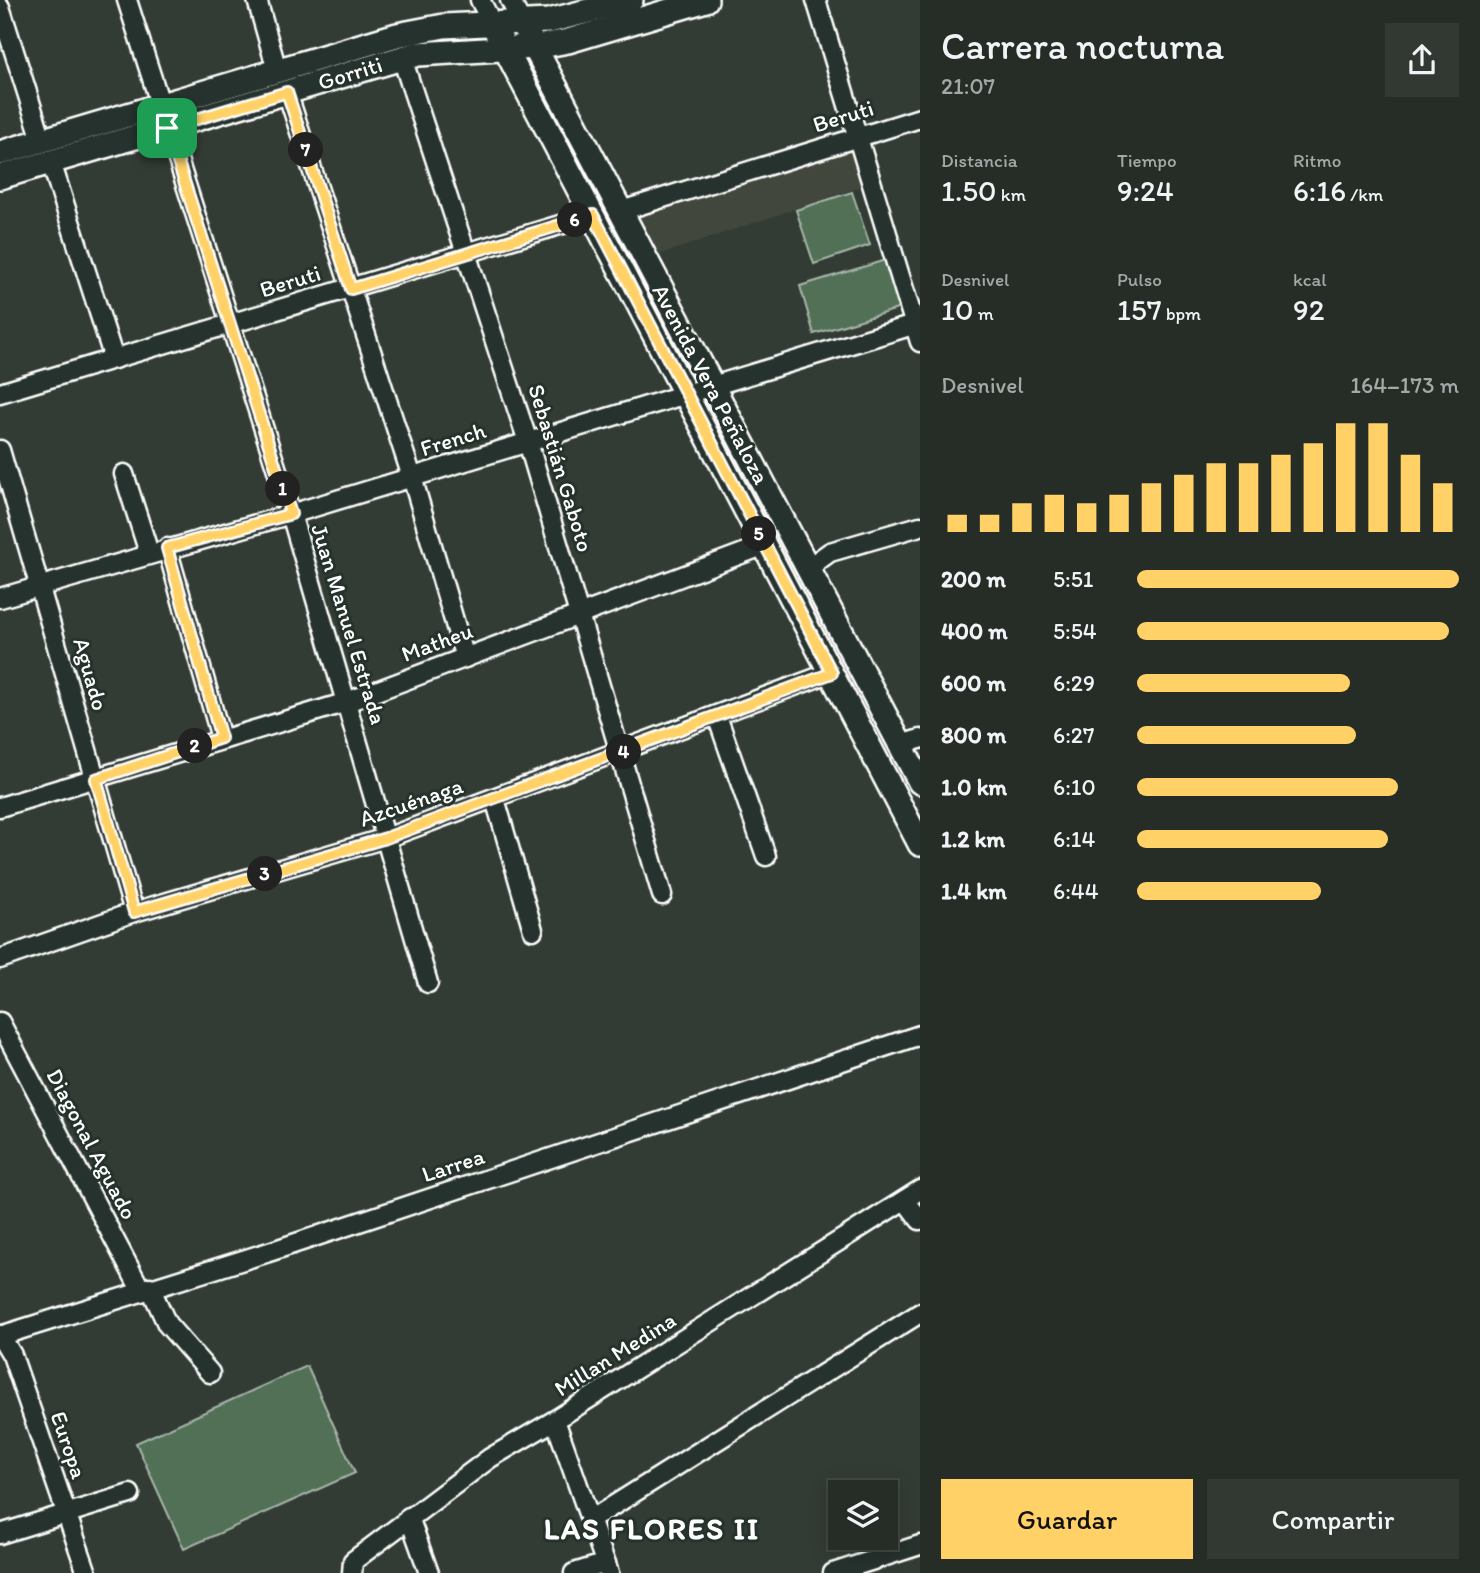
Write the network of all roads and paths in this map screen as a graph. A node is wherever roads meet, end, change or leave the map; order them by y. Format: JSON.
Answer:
{"nodes":[{"id":1,"x":127,"y":0,"type":"edge"},
{"id":2,"x":257,"y":0,"type":"edge"},
{"id":3,"x":480,"y":0,"type":"edge"},
{"id":4,"x":510,"y":0,"type":"edge"},
{"id":5,"x":631,"y":0,"type":"edge"},
{"id":6,"x":706,"y":0,"type":"edge"},
{"id":7,"x":816,"y":0,"type":"edge"},
{"id":8,"x":0,"y":7,"type":"edge"},
{"id":9,"x":522,"y":23,"type":"junction"},
{"id":10,"x":493,"y":25,"type":"junction"},
{"id":11,"x":536,"y":47,"type":"junction"},
{"id":12,"x":508,"y":49,"type":"junction"},
{"id":13,"x":402,"y":58,"type":"junction"},
{"id":14,"x":277,"y":70,"type":"junction"},
{"id":15,"x":287,"y":92,"type":"junction"},
{"id":16,"x":159,"y":105,"type":"junction"},
{"id":17,"x":920,"y":118,"type":"edge"},
{"id":18,"x":167,"y":128,"type":"junction"},
{"id":19,"x":858,"y":137,"type":"junction"},
{"id":20,"x":42,"y":140,"type":"junction"},
{"id":21,"x":0,"y":153,"type":"edge"},
{"id":22,"x":51,"y":162,"type":"junction"},
{"id":23,"x":0,"y":177,"type":"edge"},
{"id":24,"x":621,"y":211,"type":"junction"},
{"id":25,"x":593,"y":215,"type":"junction"},
{"id":26,"x":469,"y":254,"type":"junction"},
{"id":27,"x":351,"y":289,"type":"junction"},
{"id":28,"x":917,"y":323,"type":"edge"},
{"id":29,"x":230,"y":324,"type":"junction"},
{"id":30,"x":920,"y":342,"type":"edge"},
{"id":31,"x":114,"y":359,"type":"junction"},
{"id":32,"x":712,"y":385,"type":"junction"},
{"id":33,"x":0,"y":393,"type":"edge"},
{"id":34,"x":686,"y":394,"type":"junction"},
{"id":35,"x":528,"y":442,"type":"junction"},
{"id":36,"x":0,"y":450,"type":"edge"},
{"id":37,"x":124,"y":474,"type":"dead end"},
{"id":38,"x":412,"y":477,"type":"junction"},
{"id":39,"x":291,"y":514,"type":"junction"},
{"id":40,"x":8,"y":517,"type":"edge"},
{"id":41,"x":920,"y":526,"type":"edge"},
{"id":42,"x":765,"y":545,"type":"junction"},
{"id":43,"x":158,"y":551,"type":"junction"},
{"id":44,"x":808,"y":568,"type":"junction"},
{"id":45,"x":40,"y":587,"type":"junction"},
{"id":46,"x":0,"y":598,"type":"edge"},
{"id":47,"x":579,"y":616,"type":"junction"},
{"id":48,"x":465,"y":658,"type":"junction"},
{"id":49,"x":832,"y":673,"type":"junction"},
{"id":50,"x":347,"y":702,"type":"junction"},
{"id":51,"x":717,"y":716,"type":"junction"},
{"id":52,"x":221,"y":738,"type":"junction"},
{"id":53,"x":910,"y":742,"type":"edge"},
{"id":54,"x":618,"y":754,"type":"junction"},
{"id":55,"x":96,"y":779,"type":"junction"},
{"id":56,"x":920,"y":782,"type":"edge"},
{"id":57,"x":495,"y":799,"type":"junction"},
{"id":58,"x":0,"y":807,"type":"edge"},
{"id":59,"x":386,"y":838,"type":"junction"},
{"id":60,"x":920,"y":844,"type":"edge"},
{"id":61,"x":765,"y":856,"type":"dead end"},
{"id":62,"x":662,"y":895,"type":"dead end"},
{"id":63,"x":134,"y":912,"type":"junction"},
{"id":64,"x":533,"y":930,"type":"dead end"},
{"id":65,"x":0,"y":959,"type":"edge"},
{"id":66,"x":428,"y":984,"type":"dead end"},
{"id":67,"x":0,"y":1021,"type":"edge"},
{"id":68,"x":920,"y":1035,"type":"edge"},
{"id":69,"x":913,"y":1195,"type":"edge"},
{"id":70,"x":920,"y":1220,"type":"edge"},
{"id":71,"x":146,"y":1289,"type":"junction"},
{"id":72,"x":920,"y":1313,"type":"edge"},
{"id":73,"x":0,"y":1336,"type":"edge"},
{"id":74,"x":210,"y":1373,"type":"dead end"},
{"id":75,"x":555,"y":1420,"type":"junction"},
{"id":76,"x":130,"y":1494,"type":"dead end"},
{"id":77,"x":67,"y":1514,"type":"junction"},
{"id":78,"x":409,"y":1517,"type":"junction"},
{"id":79,"x":592,"y":1519,"type":"junction"},
{"id":80,"x":0,"y":1534,"type":"edge"},
{"id":81,"x":920,"y":1545,"type":"edge"},
{"id":82,"x":607,"y":1568,"type":"edge"},
{"id":83,"x":860,"y":1569,"type":"edge"},
{"id":84,"x":87,"y":1573,"type":"edge"},
{"id":85,"x":352,"y":1573,"type":"edge"},
{"id":86,"x":429,"y":1573,"type":"edge"},
{"id":87,"x":574,"y":1573,"type":"edge"},
{"id":88,"x":834,"y":1573,"type":"edge"}],
"edges":[{"from":1,"to":16,"type":"street","name":"Juan Manuel Estrada"},
{"from":2,"to":14,"type":"street"},
{"from":3,"to":10,"type":"street"},
{"from":4,"to":9,"type":"street"},
{"from":5,"to":9,"type":"main road","name":"Gorriti"},
{"from":6,"to":11,"type":"main road","name":"Gorriti"},
{"from":7,"to":19,"type":"street"},
{"from":8,"to":20,"type":"street"},
{"from":9,"to":10,"type":"main road","name":"Gorriti"},
{"from":9,"to":11,"type":"main road","name":"Avenida Vera Peñaloza"},
{"from":10,"to":12,"type":"main road","name":"Avenida Vera Peñaloza"},
{"from":10,"to":14,"type":"main road","name":"Gorriti"},
{"from":11,"to":12,"type":"main road","name":"Gorriti"},
{"from":11,"to":24,"type":"main road","name":"Avenida Vera Peñaloza"},
{"from":12,"to":13,"type":"main road","name":"Gorriti"},
{"from":12,"to":25,"type":"main road","name":"Avenida Vera Peñaloza"},
{"from":13,"to":15,"type":"main road","name":"Gorriti"},
{"from":13,"to":26,"type":"street","name":"Sebastián Gaboto"},
{"from":14,"to":16,"type":"main road","name":"Gorriti"},
{"from":15,"to":18,"type":"main road","name":"Gorriti"},
{"from":15,"to":27,"type":"street"},
{"from":16,"to":18,"type":"street","name":"Juan Manuel Estrada"},
{"from":16,"to":20,"type":"main road","name":"Gorriti"},
{"from":17,"to":19,"type":"street","name":"Beruti"},
{"from":18,"to":22,"type":"main road","name":"Gorriti"},
{"from":18,"to":29,"type":"street","name":"Juan Manuel Estrada"},
{"from":19,"to":24,"type":"street","name":"Beruti"},
{"from":19,"to":28,"type":"street"},
{"from":20,"to":21,"type":"main road","name":"Gorriti"},
{"from":22,"to":23,"type":"main road","name":"Gorriti"},
{"from":22,"to":31,"type":"street"},
{"from":24,"to":32,"type":"main road","name":"Avenida Vera Peñaloza"},
{"from":25,"to":26,"type":"street","name":"Beruti"},
{"from":25,"to":34,"type":"main road","name":"Avenida Vera Peñaloza"},
{"from":26,"to":27,"type":"street","name":"Beruti"},
{"from":26,"to":35,"type":"street","name":"Sebastián Gaboto"},
{"from":27,"to":29,"type":"street","name":"Beruti"},
{"from":27,"to":38,"type":"street"},
{"from":28,"to":30,"type":"street"},
{"from":28,"to":32,"type":"street","name":"French"},
{"from":29,"to":31,"type":"street","name":"Beruti"},
{"from":29,"to":39,"type":"street","name":"Juan Manuel Estrada"},
{"from":31,"to":33,"type":"street","name":"Beruti"},
{"from":32,"to":34,"type":"street","name":"French"},
{"from":32,"to":44,"type":"main road","name":"Avenida Vera Peñaloza"},
{"from":34,"to":35,"type":"street","name":"French"},
{"from":34,"to":42,"type":"main road","name":"Avenida Vera Peñaloza"},
{"from":35,"to":38,"type":"street","name":"French"},
{"from":35,"to":47,"type":"street","name":"Sebastián Gaboto"},
{"from":36,"to":40,"type":"street","name":"Aguado"},
{"from":37,"to":43,"type":"street"},
{"from":38,"to":39,"type":"street","name":"French"},
{"from":38,"to":48,"type":"street"},
{"from":39,"to":43,"type":"street","name":"French"},
{"from":39,"to":50,"type":"street","name":"Juan Manuel Estrada"},
{"from":40,"to":45,"type":"street","name":"Aguado"},
{"from":41,"to":44,"type":"street"},
{"from":42,"to":47,"type":"street","name":"Matheu"},
{"from":42,"to":49,"type":"main road","name":"Avenida Vera Peñaloza"},
{"from":43,"to":45,"type":"street","name":"French"},
{"from":43,"to":52,"type":"street"},
{"from":44,"to":53,"type":"main road","name":"Avenida Vera Peñaloza"},
{"from":45,"to":46,"type":"street","name":"French"},
{"from":45,"to":55,"type":"street","name":"Aguado"},
{"from":47,"to":48,"type":"street","name":"Matheu"},
{"from":47,"to":54,"type":"street","name":"Sebastián Gaboto"},
{"from":48,"to":50,"type":"street","name":"Matheu"},
{"from":49,"to":51,"type":"street","name":"Azcuénaga"},
{"from":49,"to":60,"type":"main road","name":"Avenida Vera Peñaloza"},
{"from":50,"to":52,"type":"street","name":"Matheu"},
{"from":50,"to":59,"type":"street","name":"Juan Manuel Estrada"},
{"from":51,"to":54,"type":"street","name":"Azcuénaga"},
{"from":51,"to":61,"type":"street"},
{"from":52,"to":55,"type":"street","name":"Matheu"},
{"from":53,"to":56,"type":"main road","name":"Avenida Vera Peñaloza"},
{"from":54,"to":57,"type":"street","name":"Azcuénaga"},
{"from":54,"to":62,"type":"street","name":"Sebastián Gaboto"},
{"from":55,"to":58,"type":"street","name":"Matheu"},
{"from":55,"to":63,"type":"street","name":"Aguado"},
{"from":57,"to":59,"type":"street","name":"Azcuénaga"},
{"from":57,"to":64,"type":"street"},
{"from":59,"to":63,"type":"street","name":"Azcuénaga"},
{"from":59,"to":66,"type":"street","name":"Juan Manuel Estrada"},
{"from":63,"to":65,"type":"street","name":"Azcuénaga"},
{"from":67,"to":71,"type":"street","name":"Diagonal Aguado"},
{"from":68,"to":71,"type":"street","name":"Larrea"},
{"from":69,"to":70,"type":"street"},
{"from":69,"to":75,"type":"street","name":"Millan Medina"},
{"from":71,"to":73,"type":"street","name":"Larrea"},
{"from":71,"to":74,"type":"street","name":"Diagonal Aguado"},
{"from":72,"to":79,"type":"street"},
{"from":73,"to":77,"type":"street","name":"Europa"},
{"from":75,"to":78,"type":"street","name":"Millan Medina"},
{"from":75,"to":79,"type":"street"},
{"from":76,"to":77,"type":"street"},
{"from":77,"to":80,"type":"street"},
{"from":77,"to":84,"type":"street","name":"Europa"},
{"from":78,"to":85,"type":"street","name":"Millan Medina"},
{"from":78,"to":86,"type":"street"},
{"from":79,"to":82,"type":"street"},
{"from":81,"to":83,"type":"street"},
{"from":82,"to":87,"type":"street"},
{"from":83,"to":88,"type":"street"}]}
